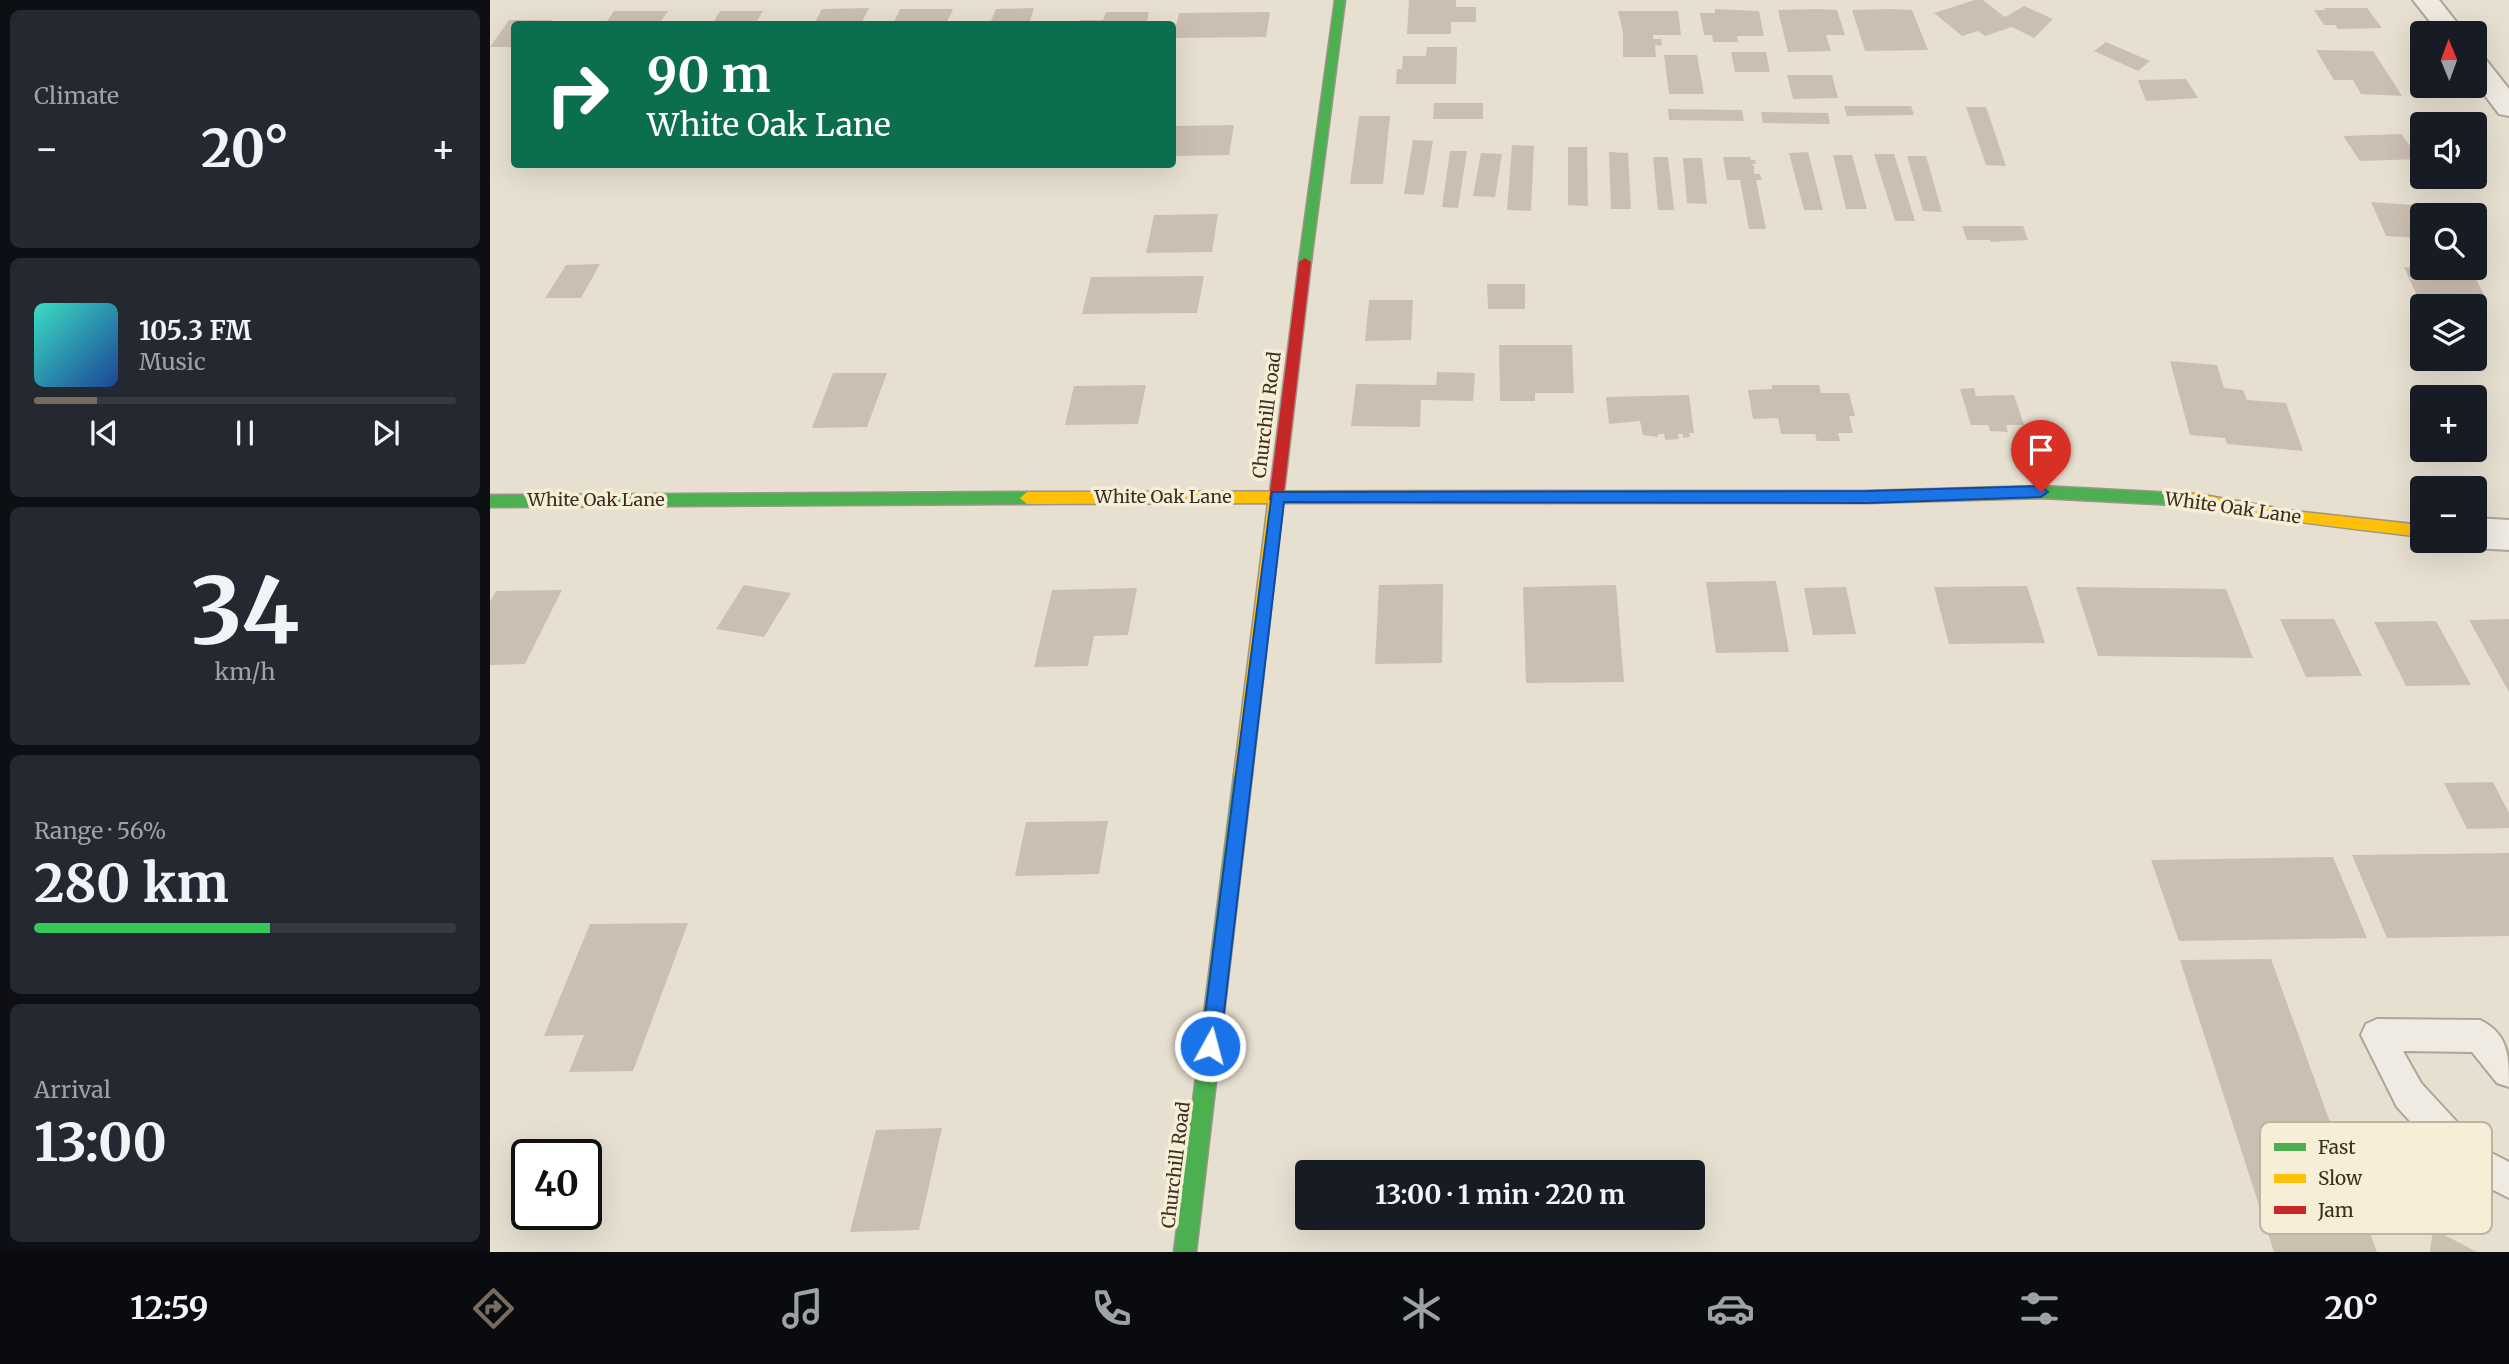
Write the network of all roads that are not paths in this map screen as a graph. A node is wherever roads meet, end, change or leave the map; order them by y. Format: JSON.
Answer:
{"nodes":[{"id":1,"x":1340,"y":0,"type":"edge"},
{"id":2,"x":2427,"y":0,"type":"edge"},
{"id":3,"x":2443,"y":21,"type":"edge"},
{"id":4,"x":2487,"y":79,"type":"edge"},
{"id":5,"x":2509,"y":107,"type":"edge"},
{"id":6,"x":1277,"y":496,"type":"junction"},
{"id":7,"x":490,"y":500,"type":"edge"},
{"id":8,"x":2410,"y":530,"type":"edge"},
{"id":9,"x":2487,"y":534,"type":"edge"},
{"id":10,"x":2509,"y":535,"type":"edge"},
{"id":11,"x":2509,"y":1071,"type":"edge"},
{"id":12,"x":2434,"y":1122,"type":"edge"},
{"id":13,"x":2492,"y":1172,"type":"edge"},
{"id":14,"x":2509,"y":1181,"type":"edge"},
{"id":15,"x":1185,"y":1252,"type":"edge"}],
"edges":[{"from":1,"to":6,"type":"street","name":"Churchill Road"},
{"from":2,"to":3,"type":"street"},
{"from":4,"to":5,"type":"street"},
{"from":6,"to":7,"type":"street","name":"White Oak Lane"},
{"from":6,"to":8,"type":"street","name":"White Oak Lane"},
{"from":6,"to":15,"type":"street","name":"Churchill Road"},
{"from":9,"to":10,"type":"street"},
{"from":11,"to":12,"type":"lane"},
{"from":13,"to":14,"type":"lane"}]}
